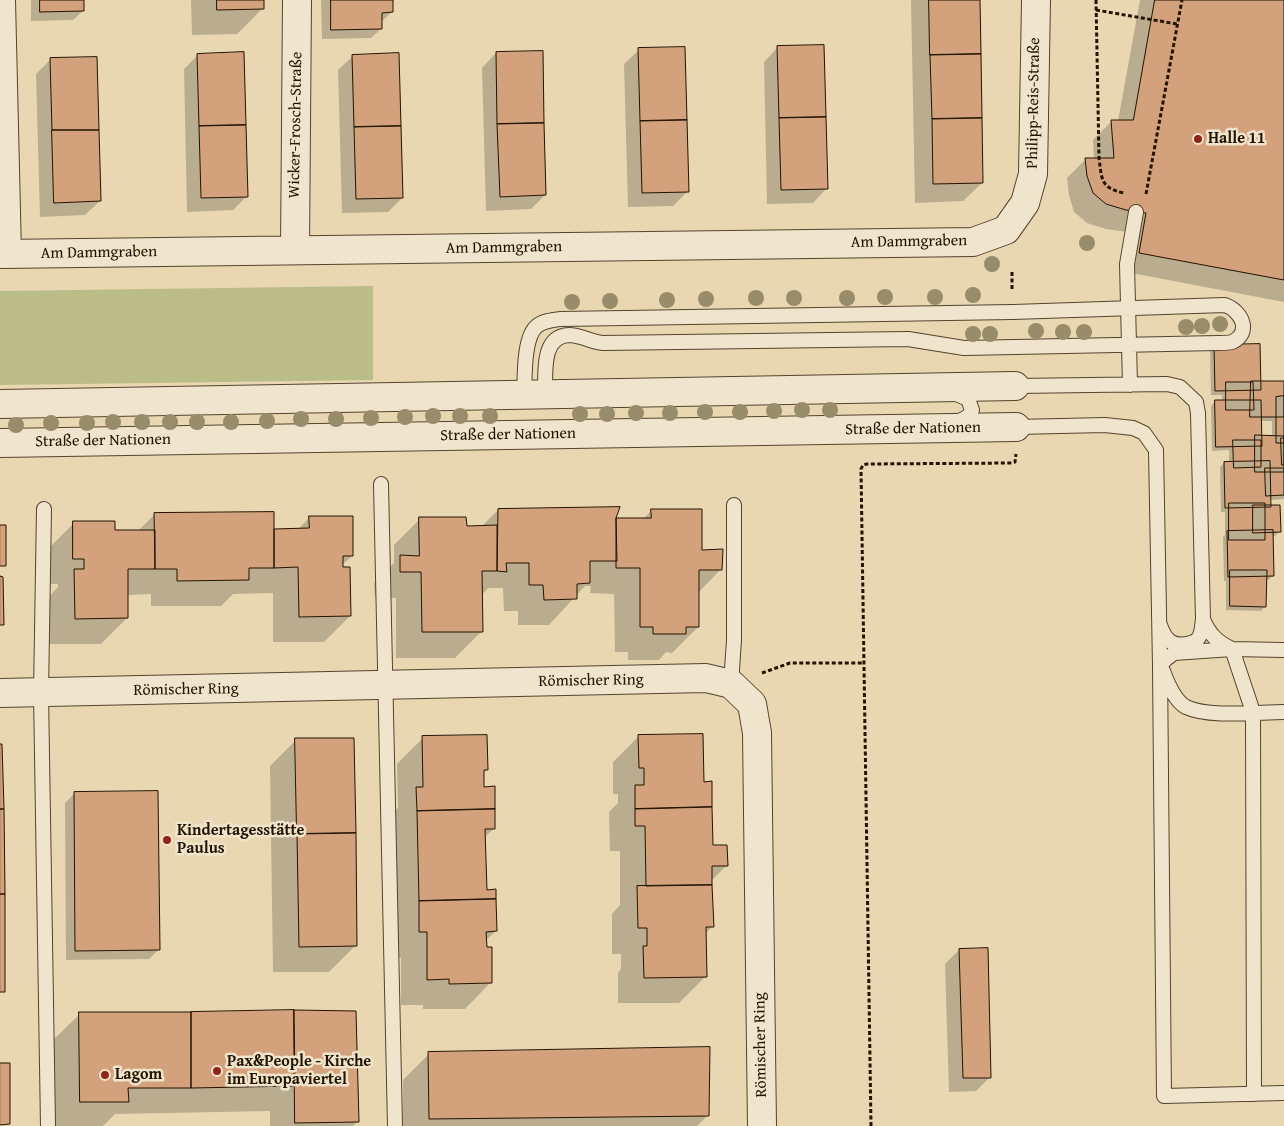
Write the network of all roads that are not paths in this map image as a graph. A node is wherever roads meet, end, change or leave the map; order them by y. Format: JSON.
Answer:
{"nodes":[{"id":1,"x":1,"y":0,"type":"edge"},
{"id":2,"x":297,"y":0,"type":"edge"},
{"id":3,"x":1036,"y":0,"type":"edge"},
{"id":4,"x":1136,"y":212,"type":"dead end"},
{"id":5,"x":1006,"y":230,"type":"joint"},
{"id":6,"x":295,"y":250,"type":"junction"},
{"id":7,"x":4,"y":254,"type":"edge"},
{"id":8,"x":1128,"y":308,"type":"junction"},
{"id":9,"x":1129,"y":345,"type":"junction"},
{"id":10,"x":1130,"y":384,"type":"junction"},
{"id":11,"x":1015,"y":386,"type":"joint"},
{"id":12,"x":940,"y":389,"type":"junction"},
{"id":13,"x":534,"y":396,"type":"junction"},
{"id":14,"x":0,"y":404,"type":"edge"},
{"id":15,"x":1016,"y":427,"type":"joint"},
{"id":16,"x":941,"y":428,"type":"junction"},
{"id":17,"x":0,"y":443,"type":"edge"},
{"id":18,"x":381,"y":484,"type":"dead end"},
{"id":19,"x":734,"y":505,"type":"dead end"},
{"id":20,"x":44,"y":509,"type":"dead end"},
{"id":21,"x":1203,"y":619,"type":"junction"},
{"id":22,"x":1160,"y":624,"type":"junction"},
{"id":23,"x":1232,"y":649,"type":"junction"},
{"id":24,"x":1284,"y":650,"type":"edge"},
{"id":25,"x":1160,"y":666,"type":"junction"},
{"id":26,"x":731,"y":684,"type":"junction"},
{"id":27,"x":386,"y":686,"type":"junction"},
{"id":28,"x":41,"y":693,"type":"junction"},
{"id":29,"x":0,"y":694,"type":"edge"},
{"id":30,"x":1253,"y":712,"type":"junction"},
{"id":31,"x":1284,"y":712,"type":"edge"},
{"id":32,"x":1284,"y":1093,"type":"edge"},
{"id":33,"x":1254,"y":1094,"type":"junction"},
{"id":34,"x":48,"y":1126,"type":"edge"},
{"id":35,"x":395,"y":1126,"type":"edge"},
{"id":36,"x":762,"y":1126,"type":"edge"}],
"edges":[{"from":1,"to":7,"type":"street"},
{"from":2,"to":6,"type":"street","name":"Wicker-Frosch-Straße"},
{"from":3,"to":5,"type":"street","name":"Philipp-Reis-Straße"},
{"from":4,"to":8,"type":"lane"},
{"from":5,"to":6,"type":"street","name":"Am Dammgraben"},
{"from":6,"to":7,"type":"street","name":"Am Dammgraben"},
{"from":8,"to":9,"type":"lane"},
{"from":8,"to":9,"type":"lane"},
{"from":8,"to":13,"type":"lane"},
{"from":9,"to":10,"type":"lane"},
{"from":9,"to":13,"type":"lane"},
{"from":10,"to":11,"type":"lane"},
{"from":10,"to":21,"type":"lane"},
{"from":11,"to":12,"type":"street"},
{"from":12,"to":13,"type":"street"},
{"from":12,"to":16,"type":"lane"},
{"from":13,"to":14,"type":"street"},
{"from":15,"to":16,"type":"street","name":"Straße der Nationen"},
{"from":15,"to":22,"type":"lane"},
{"from":16,"to":17,"type":"street","name":"Straße der Nationen"},
{"from":18,"to":27,"type":"lane"},
{"from":19,"to":26,"type":"lane"},
{"from":20,"to":28,"type":"lane"},
{"from":21,"to":22,"type":"lane"},
{"from":21,"to":23,"type":"lane"},
{"from":22,"to":25,"type":"lane"},
{"from":23,"to":24,"type":"lane"},
{"from":23,"to":25,"type":"lane"},
{"from":23,"to":30,"type":"lane"},
{"from":25,"to":30,"type":"lane"},
{"from":25,"to":33,"type":"lane"},
{"from":26,"to":27,"type":"street","name":"Römischer Ring"},
{"from":26,"to":36,"type":"street","name":"Römischer Ring"},
{"from":27,"to":28,"type":"street","name":"Römischer Ring"},
{"from":27,"to":35,"type":"lane"},
{"from":28,"to":29,"type":"street","name":"Römischer Ring"},
{"from":28,"to":34,"type":"lane"},
{"from":30,"to":31,"type":"lane"},
{"from":30,"to":33,"type":"lane"},
{"from":32,"to":33,"type":"lane"}]}
